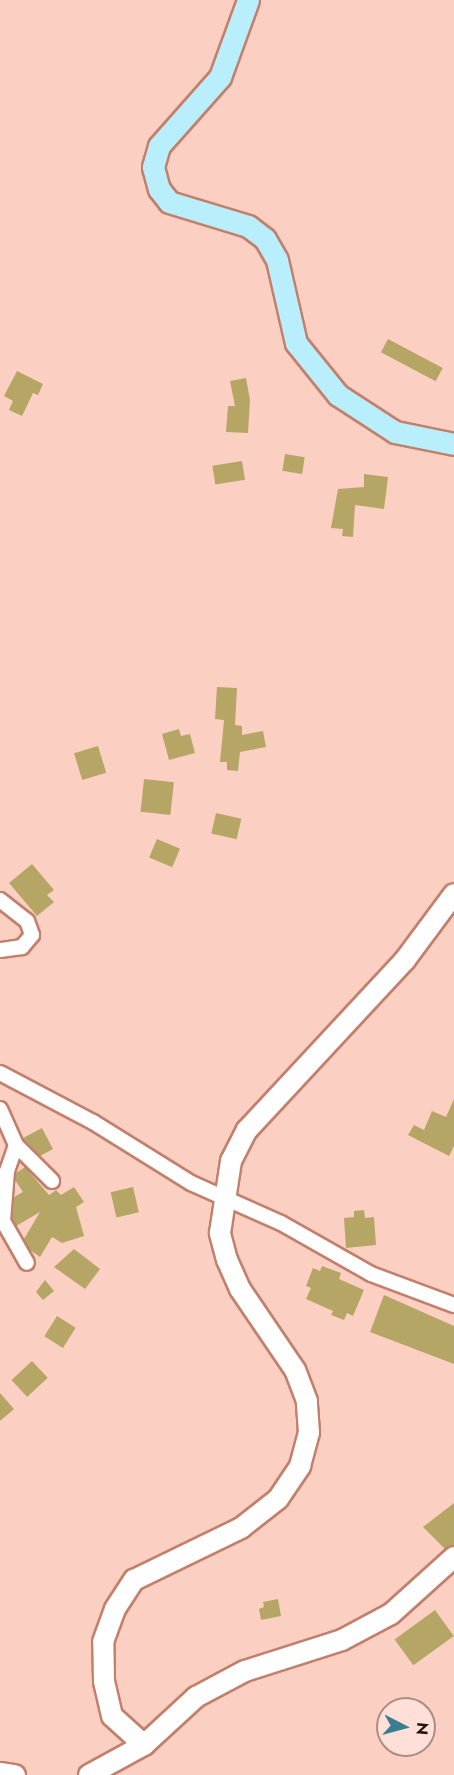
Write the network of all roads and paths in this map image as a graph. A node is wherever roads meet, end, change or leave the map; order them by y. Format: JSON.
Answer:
{"nodes":[{"id":1,"x":248,"y":0,"type":"edge"},
{"id":2,"x":454,"y":444,"type":"edge"},
{"id":3,"x":454,"y":894,"type":"edge"},
{"id":4,"x":0,"y":900,"type":"edge"},
{"id":5,"x":0,"y":950,"type":"edge"},
{"id":6,"x":1,"y":1074,"type":"edge"},
{"id":7,"x":0,"y":1109,"type":"edge"},
{"id":8,"x":16,"y":1144,"type":"junction"},
{"id":9,"x":52,"y":1181,"type":"dead end"},
{"id":10,"x":223,"y":1198,"type":"junction"},
{"id":11,"x":27,"y":1263,"type":"dead end"},
{"id":12,"x":454,"y":1305,"type":"edge"},
{"id":13,"x":454,"y":1557,"type":"edge"},
{"id":14,"x":144,"y":1745,"type":"junction"},
{"id":15,"x":0,"y":1773,"type":"edge"},
{"id":16,"x":15,"y":1775,"type":"edge"},
{"id":17,"x":89,"y":1775,"type":"edge"}],
"edges":[{"from":1,"to":2,"type":"main road"},
{"from":3,"to":10,"type":"street"},
{"from":4,"to":5,"type":"street"},
{"from":6,"to":10,"type":"street"},
{"from":7,"to":8,"type":"street"},
{"from":8,"to":9,"type":"street"},
{"from":8,"to":11,"type":"street"},
{"from":10,"to":12,"type":"street"},
{"from":10,"to":14,"type":"street"},
{"from":13,"to":14,"type":"street"},
{"from":14,"to":17,"type":"street"},
{"from":15,"to":16,"type":"street"}]}
